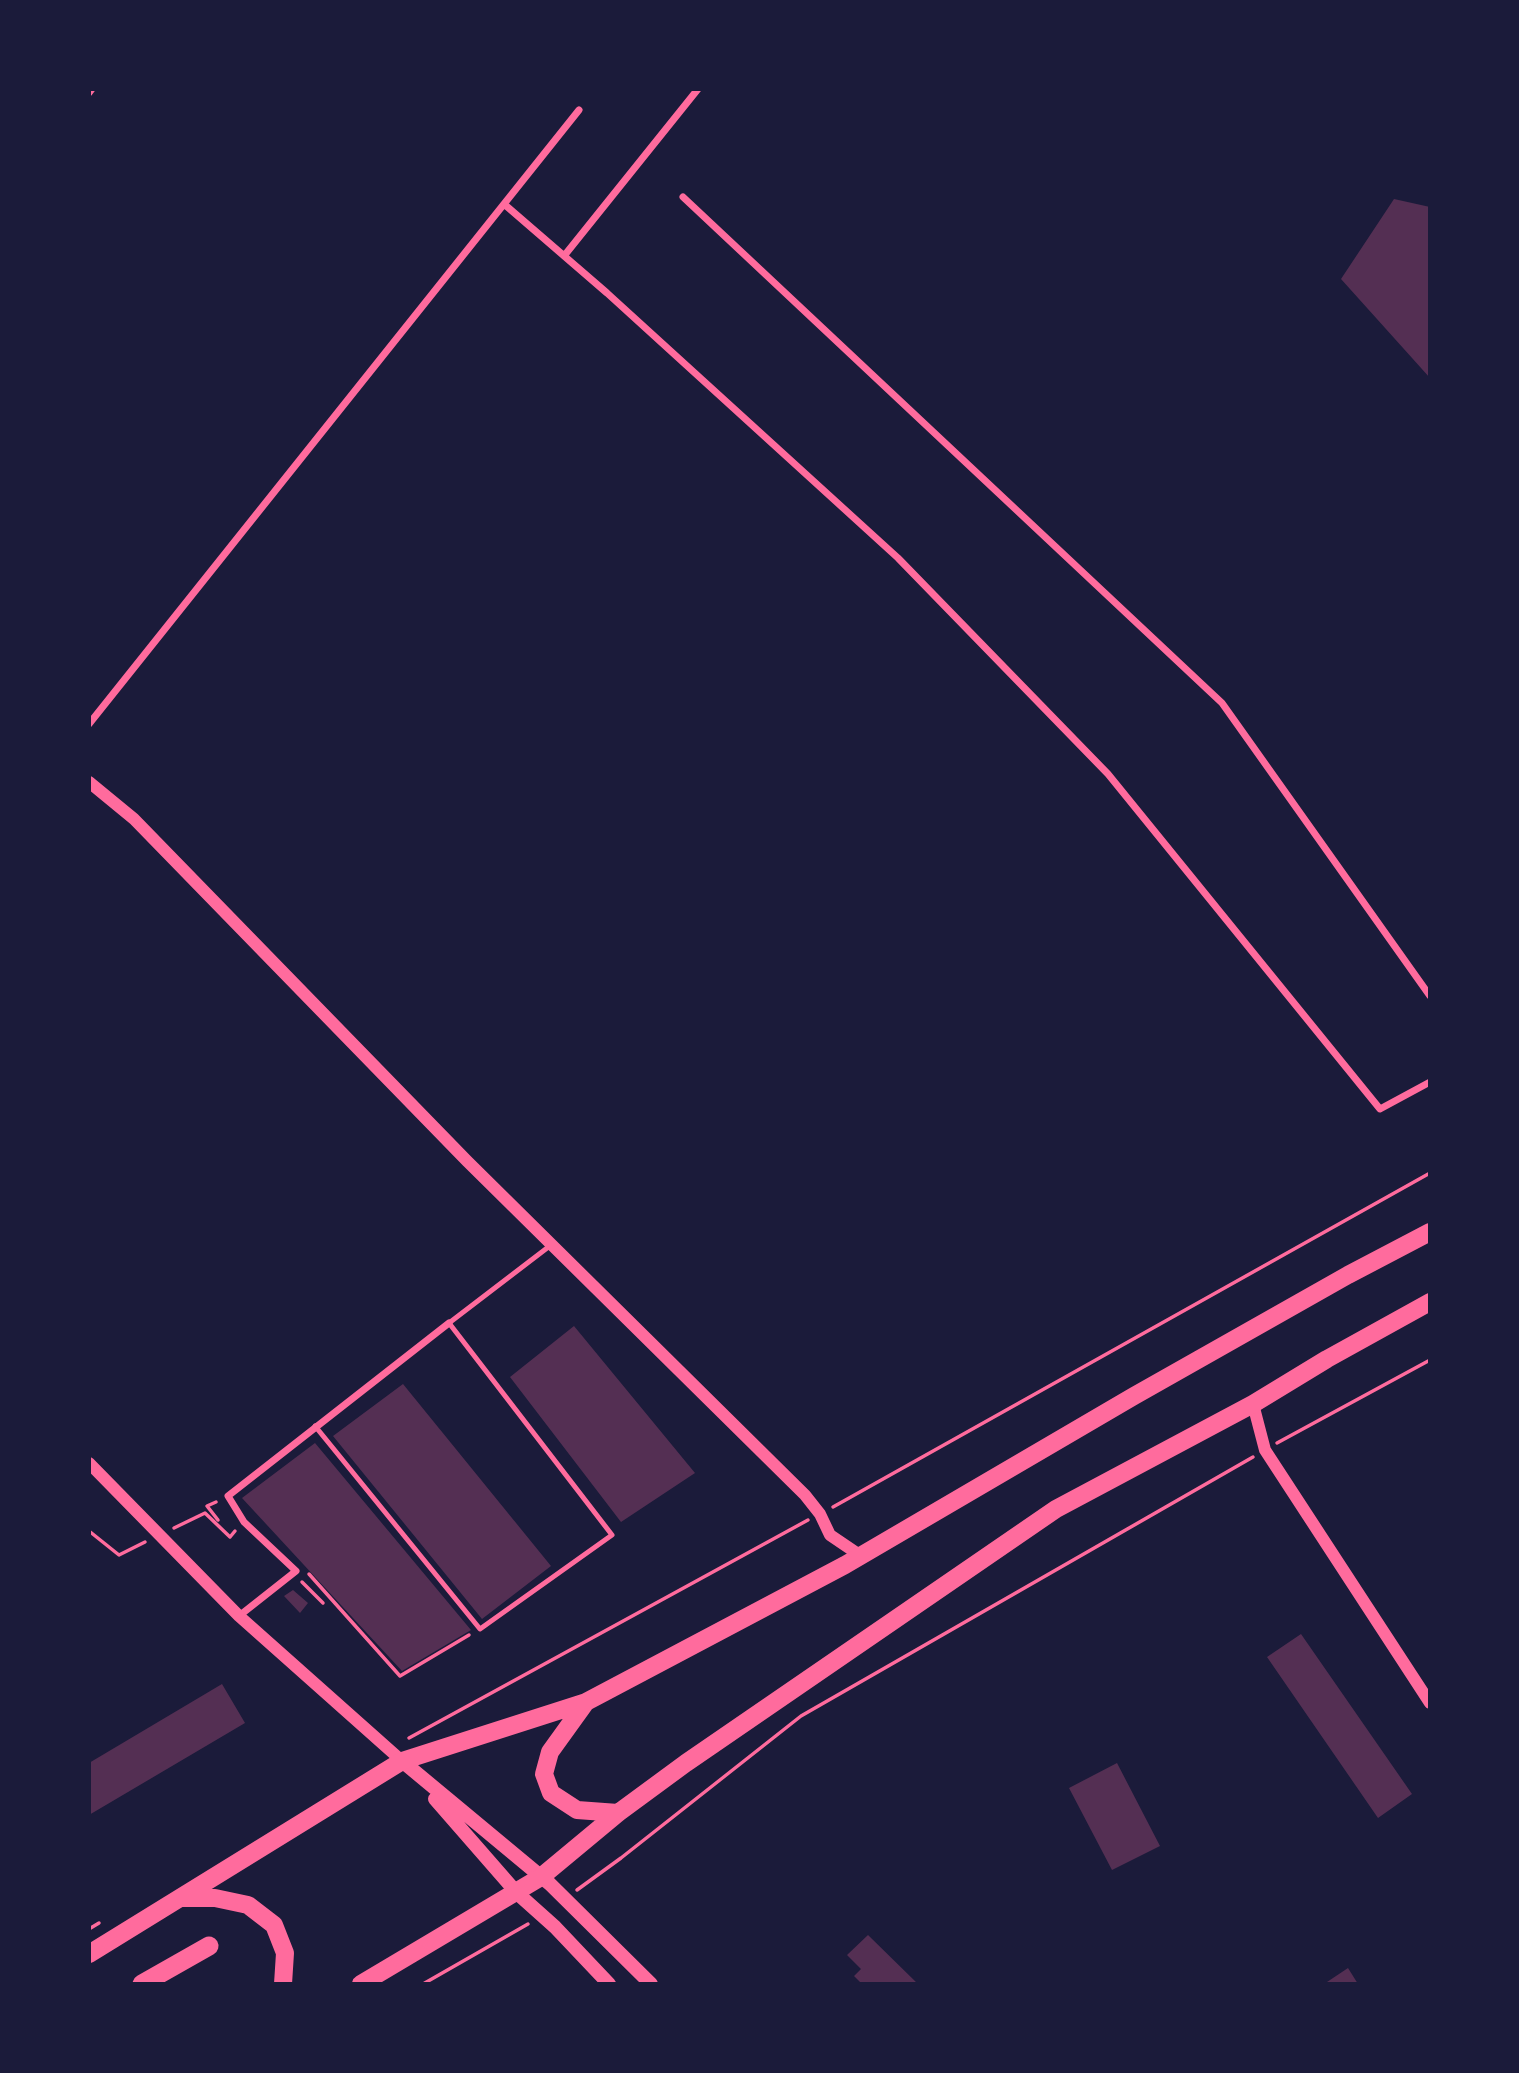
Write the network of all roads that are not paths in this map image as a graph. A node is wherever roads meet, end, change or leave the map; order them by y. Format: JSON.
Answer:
{"nodes":[{"id":1,"x":698,"y":89,"type":"edge"},
{"id":2,"x":579,"y":110,"type":"dead end"},
{"id":3,"x":684,"y":197,"type":"dead end"},
{"id":4,"x":504,"y":204,"type":"junction"},
{"id":5,"x":564,"y":256,"type":"junction"},
{"id":6,"x":89,"y":724,"type":"edge"},
{"id":7,"x":89,"y":782,"type":"edge"},
{"id":8,"x":1430,"y":996,"type":"edge"},
{"id":9,"x":1430,"y":1082,"type":"edge"},
{"id":10,"x":1430,"y":1232,"type":"edge"},
{"id":11,"x":551,"y":1245,"type":"junction"},
{"id":12,"x":1430,"y":1303,"type":"edge"},
{"id":13,"x":449,"y":1323,"type":"junction"},
{"id":14,"x":1253,"y":1404,"type":"junction"},
{"id":15,"x":315,"y":1426,"type":"junction"},
{"id":16,"x":89,"y":1463,"type":"edge"},
{"id":17,"x":861,"y":1556,"type":"junction"},
{"id":18,"x":239,"y":1616,"type":"junction"},
{"id":19,"x":586,"y":1702,"type":"junction"},
{"id":20,"x":1430,"y":1703,"type":"edge"},
{"id":21,"x":395,"y":1755,"type":"junction"},
{"id":22,"x":618,"y":1813,"type":"junction"},
{"id":23,"x":541,"y":1877,"type":"junction"},
{"id":24,"x":517,"y":1892,"type":"junction"},
{"id":25,"x":183,"y":1898,"type":"junction"},
{"id":26,"x":209,"y":1946,"type":"dead end"},
{"id":27,"x":89,"y":1954,"type":"edge"},
{"id":28,"x":142,"y":1984,"type":"edge"},
{"id":29,"x":283,"y":1984,"type":"edge"},
{"id":30,"x":361,"y":1984,"type":"edge"},
{"id":31,"x":609,"y":1984,"type":"edge"},
{"id":32,"x":651,"y":1984,"type":"edge"}],
"edges":[{"from":1,"to":5,"type":"street"},
{"from":2,"to":4,"type":"street"},
{"from":3,"to":8,"type":"street"},
{"from":4,"to":5,"type":"street"},
{"from":4,"to":6,"type":"street"},
{"from":5,"to":9,"type":"street"},
{"from":7,"to":11,"type":"street"},
{"from":10,"to":17,"type":"main road"},
{"from":11,"to":13,"type":"lane"},
{"from":11,"to":17,"type":"street"},
{"from":12,"to":14,"type":"main road"},
{"from":13,"to":15,"type":"street"},
{"from":13,"to":15,"type":"lane"},
{"from":14,"to":20,"type":"street"},
{"from":14,"to":22,"type":"main road"},
{"from":15,"to":18,"type":"street"},
{"from":16,"to":18,"type":"street"},
{"from":17,"to":19,"type":"main road"},
{"from":18,"to":21,"type":"street"},
{"from":19,"to":21,"type":"main road"},
{"from":19,"to":22,"type":"main road"},
{"from":21,"to":23,"type":"main road"},
{"from":21,"to":24,"type":"main road"},
{"from":21,"to":25,"type":"main road"},
{"from":22,"to":23,"type":"main road"},
{"from":23,"to":24,"type":"main road"},
{"from":23,"to":32,"type":"main road"},
{"from":24,"to":30,"type":"main road"},
{"from":24,"to":31,"type":"main road"},
{"from":25,"to":27,"type":"main road"},
{"from":25,"to":29,"type":"main road"},
{"from":26,"to":28,"type":"highway"}]}
